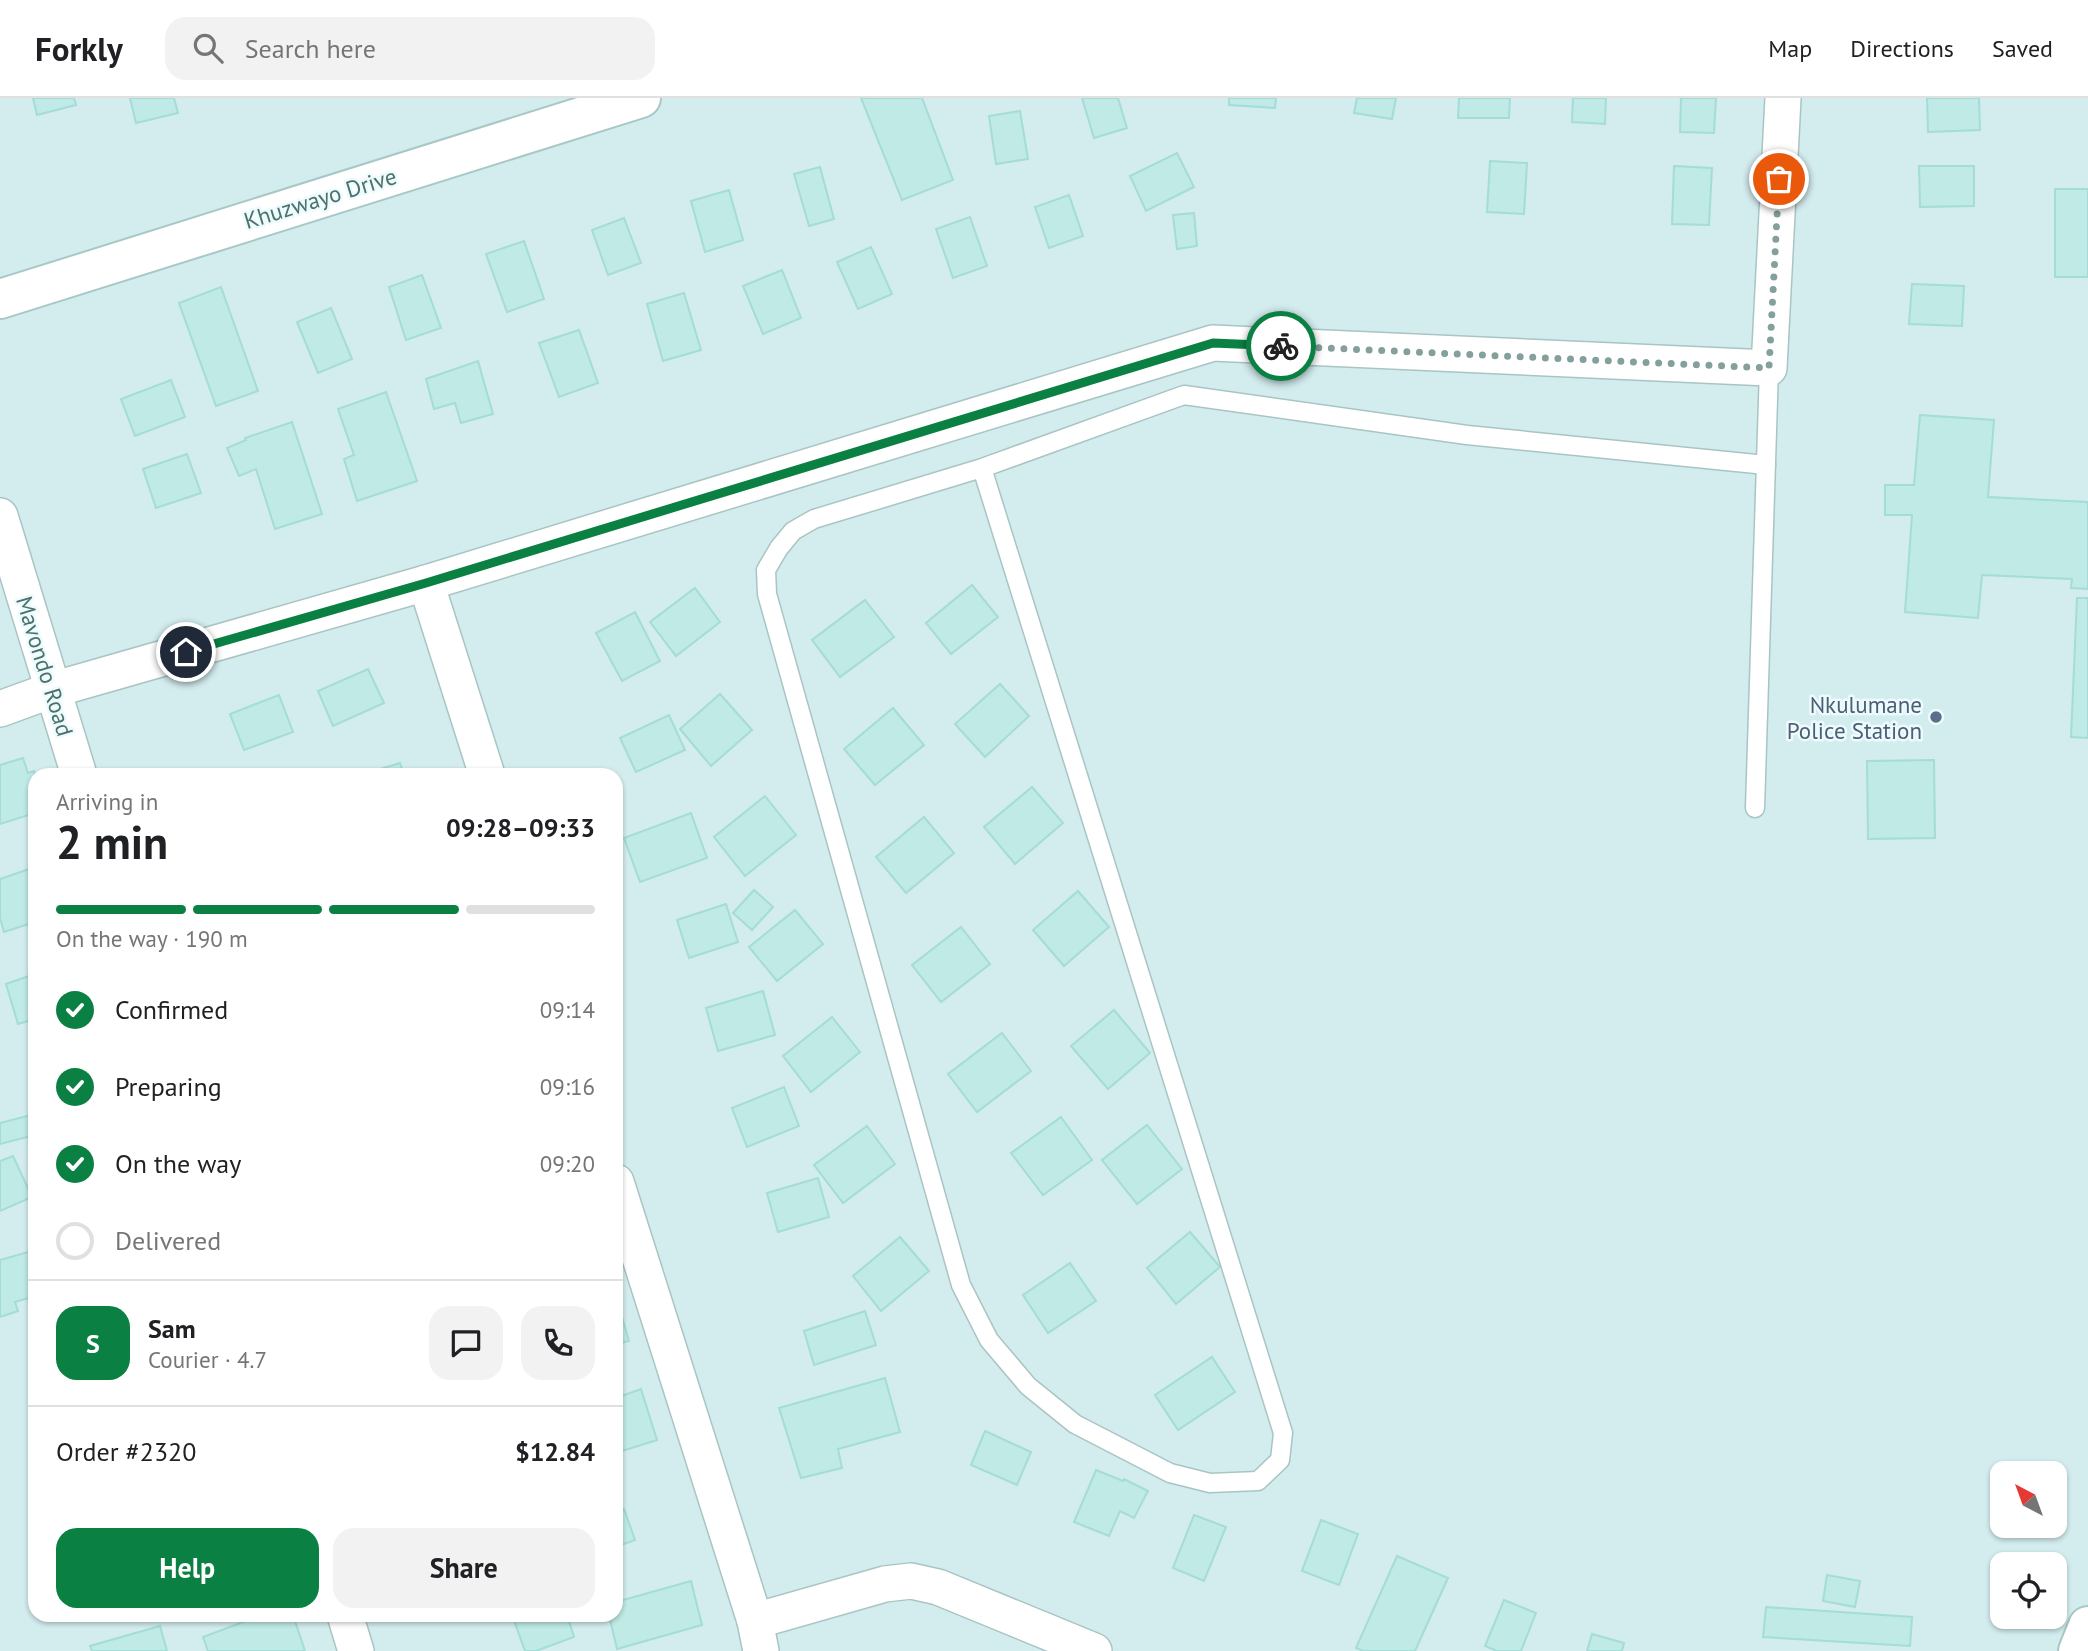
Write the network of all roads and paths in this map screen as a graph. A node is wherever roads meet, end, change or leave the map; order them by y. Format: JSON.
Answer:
{"nodes":[{"id":1,"x":641,"y":98,"type":"edge"},
{"id":2,"x":1783,"y":98,"type":"edge"},
{"id":3,"x":0,"y":299,"type":"edge"},
{"id":4,"x":1769,"y":368,"type":"junction"},
{"id":5,"x":1766,"y":465,"type":"junction"},
{"id":6,"x":982,"y":468,"type":"junction"},
{"id":7,"x":0,"y":516,"type":"edge"},
{"id":8,"x":426,"y":583,"type":"junction"},
{"id":9,"x":52,"y":690,"type":"junction"},
{"id":10,"x":0,"y":709,"type":"edge"},
{"id":11,"x":77,"y":768,"type":"edge"},
{"id":12,"x":485,"y":768,"type":"edge"},
{"id":13,"x":1755,"y":808,"type":"dead end"},
{"id":14,"x":623,"y":1204,"type":"edge"},
{"id":15,"x":347,"y":1622,"type":"edge"},
{"id":16,"x":2088,"y":1626,"type":"edge"},
{"id":17,"x":758,"y":1636,"type":"edge"},
{"id":18,"x":356,"y":1651,"type":"edge"},
{"id":19,"x":1094,"y":1651,"type":"edge"},
{"id":20,"x":2078,"y":1651,"type":"edge"}],
"edges":[{"from":1,"to":3,"type":"street","name":"Khuzwayo Drive"},
{"from":2,"to":4,"type":"street"},
{"from":4,"to":5,"type":"lane"},
{"from":4,"to":8,"type":"street"},
{"from":5,"to":6,"type":"lane"},
{"from":5,"to":13,"type":"lane"},
{"from":6,"to":6,"type":"lane"},
{"from":7,"to":9,"type":"street","name":"Mavondo Road"},
{"from":8,"to":9,"type":"street"},
{"from":8,"to":12,"type":"street"},
{"from":9,"to":10,"type":"street"},
{"from":9,"to":11,"type":"street","name":"Mavondo Road"},
{"from":14,"to":17,"type":"street"},
{"from":15,"to":18,"type":"street"},
{"from":16,"to":20,"type":"street"},
{"from":17,"to":19,"type":"street"}]}
